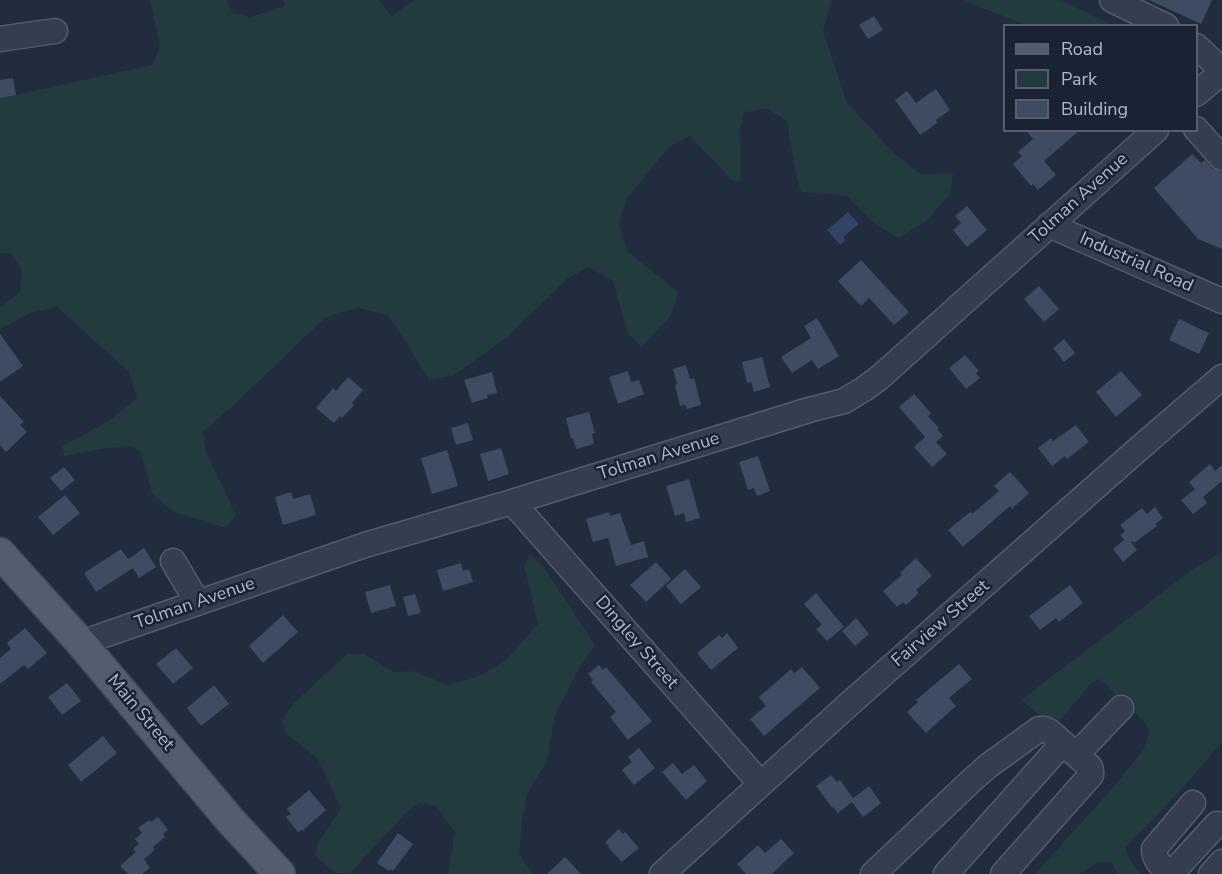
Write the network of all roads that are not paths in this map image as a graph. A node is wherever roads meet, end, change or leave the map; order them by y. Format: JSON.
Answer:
{"nodes":[{"id":1,"x":1112,"y":0,"type":"edge"},
{"id":2,"x":1162,"y":24,"type":"edge"},
{"id":3,"x":55,"y":31,"type":"dead end"},
{"id":4,"x":1,"y":32,"type":"edge"},
{"id":5,"x":1198,"y":47,"type":"edge"},
{"id":6,"x":1222,"y":71,"type":"edge"},
{"id":7,"x":1198,"y":93,"type":"edge"},
{"id":8,"x":1198,"y":130,"type":"edge"},
{"id":9,"x":1154,"y":132,"type":"edge"},
{"id":10,"x":1222,"y":158,"type":"edge"},
{"id":11,"x":1049,"y":225,"type":"junction"},
{"id":12,"x":1222,"y":301,"type":"edge"},
{"id":13,"x":1222,"y":377,"type":"edge"},
{"id":14,"x":512,"y":502,"type":"junction"},
{"id":15,"x":0,"y":553,"type":"edge"},
{"id":16,"x":173,"y":561,"type":"dead end"},
{"id":17,"x":198,"y":603,"type":"junction"},
{"id":18,"x":81,"y":643,"type":"junction"},
{"id":19,"x":1121,"y":708,"type":"dead end"},
{"id":20,"x":1070,"y":749,"type":"junction"},
{"id":21,"x":761,"y":784,"type":"junction"},
{"id":22,"x":1193,"y":803,"type":"dead end"},
{"id":23,"x":1217,"y":824,"type":"dead end"},
{"id":24,"x":1222,"y":862,"type":"edge"},
{"id":25,"x":280,"y":874,"type":"edge"},
{"id":26,"x":662,"y":874,"type":"edge"},
{"id":27,"x":873,"y":874,"type":"edge"},
{"id":28,"x":946,"y":874,"type":"edge"},
{"id":29,"x":1004,"y":874,"type":"edge"},
{"id":30,"x":1170,"y":874,"type":"edge"},
{"id":31,"x":1211,"y":874,"type":"edge"}],
"edges":[{"from":1,"to":2,"type":"street"},
{"from":3,"to":4,"type":"street"},
{"from":5,"to":6,"type":"street"},
{"from":6,"to":7,"type":"street"},
{"from":8,"to":10,"type":"street"},
{"from":9,"to":11,"type":"street","name":"Tolman Avenue"},
{"from":11,"to":12,"type":"street","name":"Industrial Road"},
{"from":11,"to":14,"type":"street","name":"Tolman Avenue"},
{"from":13,"to":21,"type":"street","name":"Fairview Street"},
{"from":14,"to":17,"type":"street","name":"Tolman Avenue"},
{"from":14,"to":21,"type":"street","name":"Dingley Street"},
{"from":15,"to":18,"type":"main road","name":"Main Street"},
{"from":16,"to":17,"type":"street"},
{"from":17,"to":18,"type":"street","name":"Tolman Avenue"},
{"from":18,"to":25,"type":"main road","name":"Main Street"},
{"from":19,"to":20,"type":"street"},
{"from":20,"to":27,"type":"street"},
{"from":20,"to":28,"type":"street"},
{"from":20,"to":29,"type":"street"},
{"from":21,"to":26,"type":"street","name":"Fairview Street"},
{"from":22,"to":30,"type":"street"},
{"from":23,"to":30,"type":"street"},
{"from":24,"to":31,"type":"street"}]}
